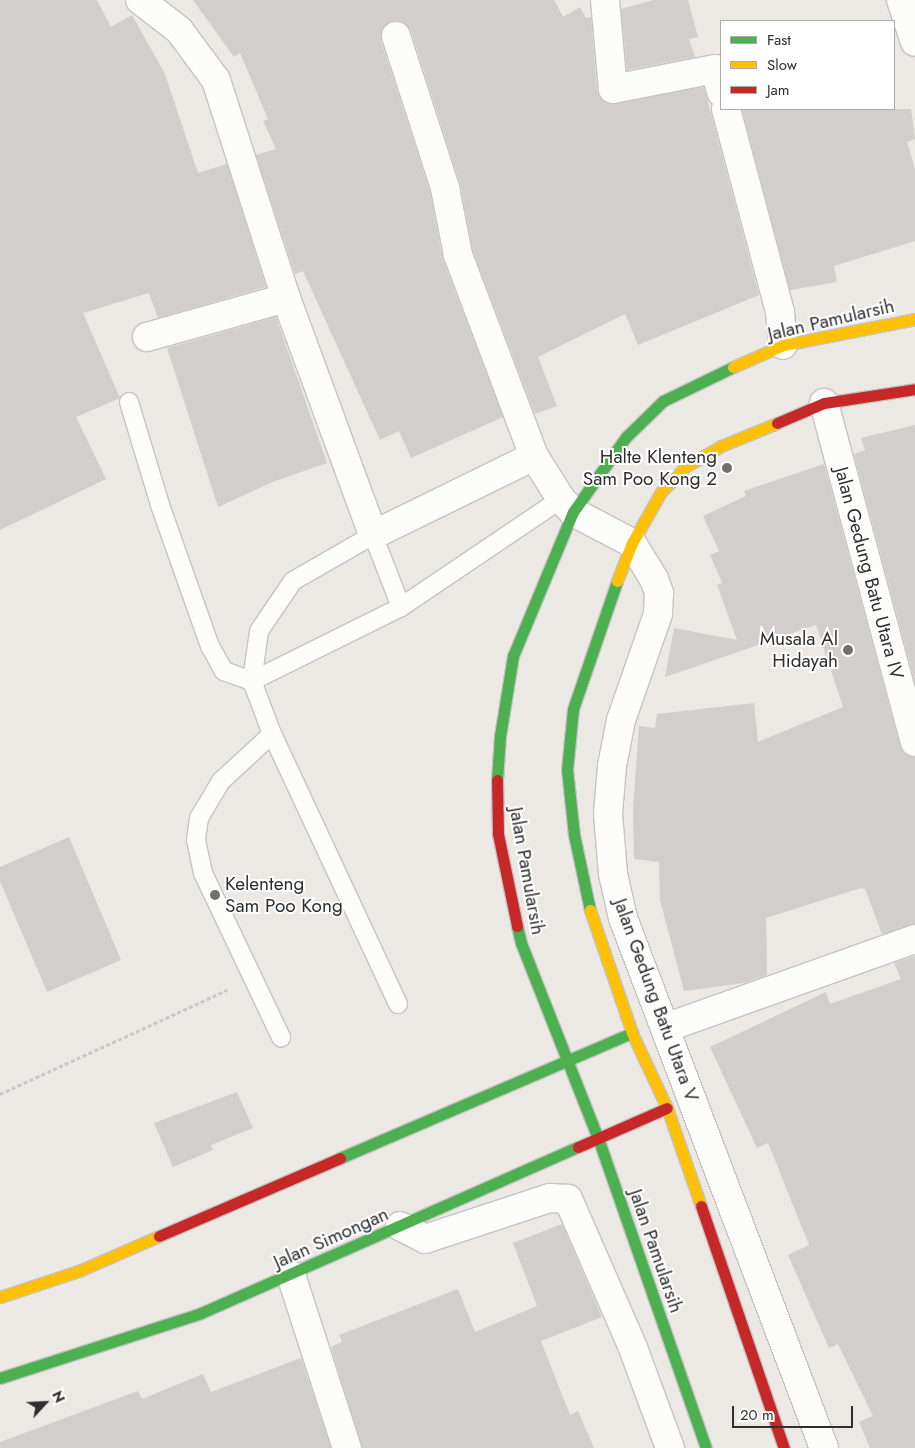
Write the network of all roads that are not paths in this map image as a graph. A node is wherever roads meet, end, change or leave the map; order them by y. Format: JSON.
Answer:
{"nodes":[{"id":1,"x":140,"y":0,"type":"edge"},
{"id":2,"x":605,"y":0,"type":"edge"},
{"id":3,"x":901,"y":0,"type":"edge"},
{"id":4,"x":396,"y":36,"type":"dead end"},
{"id":5,"x":915,"y":42,"type":"edge"},
{"id":6,"x":720,"y":88,"type":"edge"},
{"id":7,"x":726,"y":110,"type":"edge"},
{"id":8,"x":286,"y":298,"type":"junction"},
{"id":9,"x":915,"y":319,"type":"edge"},
{"id":10,"x":147,"y":337,"type":"dead end"},
{"id":11,"x":783,"y":345,"type":"junction"},
{"id":12,"x":915,"y":389,"type":"edge"},
{"id":13,"x":129,"y":402,"type":"dead end"},
{"id":14,"x":824,"y":403,"type":"junction"},
{"id":15,"x":534,"y":456,"type":"junction"},
{"id":16,"x":567,"y":505,"type":"junction"},
{"id":17,"x":373,"y":535,"type":"junction"},
{"id":18,"x":632,"y":543,"type":"junction"},
{"id":19,"x":401,"y":607,"type":"junction"},
{"id":20,"x":252,"y":681,"type":"junction"},
{"id":21,"x":272,"y":734,"type":"junction"},
{"id":22,"x":915,"y":742,"type":"edge"},
{"id":23,"x":915,"y":939,"type":"edge"},
{"id":24,"x":398,"y":1004,"type":"dead end"},
{"id":25,"x":665,"y":1028,"type":"junction"},
{"id":26,"x":632,"y":1033,"type":"junction"},
{"id":27,"x":281,"y":1037,"type":"dead end"},
{"id":28,"x":567,"y":1061,"type":"junction"},
{"id":29,"x":667,"y":1108,"type":"junction"},
{"id":30,"x":598,"y":1138,"type":"junction"},
{"id":31,"x":400,"y":1226,"type":"junction"},
{"id":32,"x":291,"y":1275,"type":"junction"},
{"id":33,"x":0,"y":1297,"type":"edge"},
{"id":34,"x":0,"y":1378,"type":"edge"},
{"id":35,"x":347,"y":1448,"type":"edge"},
{"id":36,"x":670,"y":1448,"type":"edge"},
{"id":37,"x":706,"y":1448,"type":"edge"},
{"id":38,"x":784,"y":1448,"type":"edge"},
{"id":39,"x":824,"y":1448,"type":"edge"}],
"edges":[{"from":1,"to":8,"type":"street"},
{"from":2,"to":6,"type":"street"},
{"from":3,"to":5,"type":"street"},
{"from":4,"to":15,"type":"street"},
{"from":7,"to":11,"type":"street"},
{"from":8,"to":10,"type":"street"},
{"from":8,"to":17,"type":"street"},
{"from":9,"to":11,"type":"main road","name":"Jalan Pamularsih"},
{"from":11,"to":16,"type":"main road","name":"Jalan Pamularsih"},
{"from":12,"to":14,"type":"main road"},
{"from":13,"to":20,"type":"lane"},
{"from":14,"to":18,"type":"main road"},
{"from":14,"to":22,"type":"street","name":"Jalan Gedung Batu Utara IV"},
{"from":15,"to":16,"type":"street"},
{"from":15,"to":17,"type":"street"},
{"from":16,"to":18,"type":"street"},
{"from":16,"to":19,"type":"lane"},
{"from":16,"to":28,"type":"main road","name":"Jalan Pamularsih"},
{"from":17,"to":19,"type":"lane"},
{"from":17,"to":20,"type":"lane"},
{"from":18,"to":25,"type":"street","name":"Jalan Gedung Batu Utara V"},
{"from":18,"to":26,"type":"main road"},
{"from":19,"to":20,"type":"lane"},
{"from":20,"to":21,"type":"lane"},
{"from":21,"to":24,"type":"lane"},
{"from":21,"to":27,"type":"lane"},
{"from":23,"to":25,"type":"street"},
{"from":25,"to":39,"type":"street","name":"Jalan Gedung Batu Utara V"},
{"from":26,"to":28,"type":"main road"},
{"from":26,"to":29,"type":"main road"},
{"from":28,"to":30,"type":"main road","name":"Jalan Pamularsih"},
{"from":28,"to":33,"type":"main road"},
{"from":29,"to":30,"type":"main road","name":"Jalan Simongan"},
{"from":29,"to":38,"type":"main road"},
{"from":30,"to":31,"type":"main road","name":"Jalan Simongan"},
{"from":30,"to":37,"type":"main road","name":"Jalan Pamularsih"},
{"from":31,"to":32,"type":"main road","name":"Jalan Simongan"},
{"from":31,"to":36,"type":"street"},
{"from":32,"to":34,"type":"main road","name":"Jalan Simongan"},
{"from":32,"to":35,"type":"street"}]}
